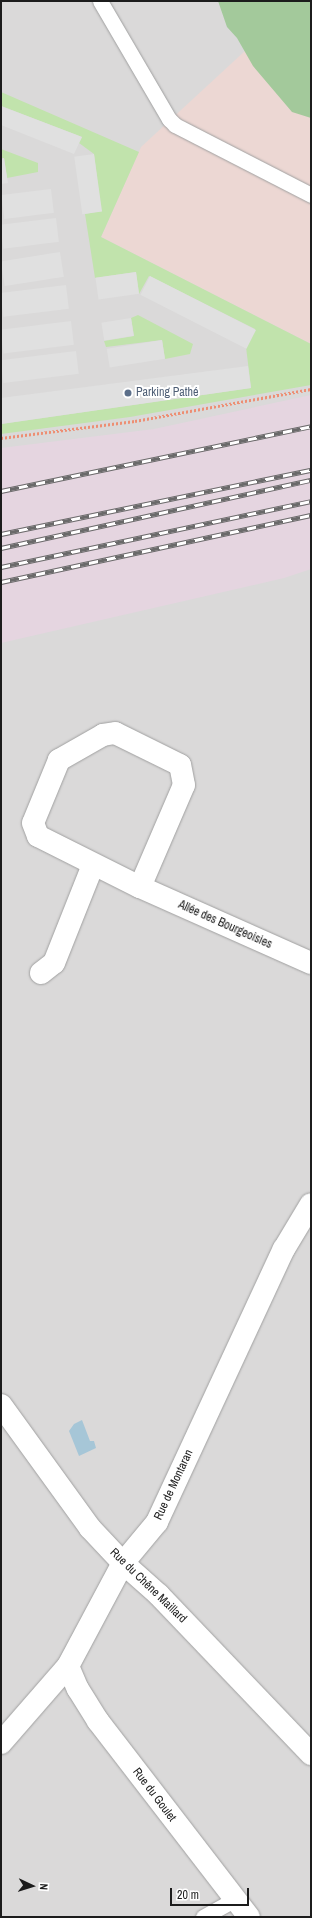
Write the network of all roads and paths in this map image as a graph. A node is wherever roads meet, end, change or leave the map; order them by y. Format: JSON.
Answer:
{"nodes":[{"id":1,"x":100,"y":1,"type":"edge"},
{"id":2,"x":311,"y":195,"type":"edge"},
{"id":3,"x":311,"y":389,"type":"edge"},
{"id":4,"x":1,"y":438,"type":"edge"},
{"id":5,"x":93,"y":865,"type":"junction"},
{"id":6,"x":140,"y":887,"type":"junction"},
{"id":7,"x":311,"y":963,"type":"edge"},
{"id":8,"x":41,"y":973,"type":"dead end"},
{"id":9,"x":311,"y":1204,"type":"edge"},
{"id":10,"x":1,"y":1405,"type":"edge"},
{"id":11,"x":123,"y":1563,"type":"junction"},
{"id":12,"x":68,"y":1666,"type":"junction"},
{"id":13,"x":1,"y":1743,"type":"edge"},
{"id":14,"x":311,"y":1754,"type":"edge"},
{"id":15,"x":236,"y":1899,"type":"junction"},
{"id":16,"x":203,"y":1917,"type":"edge"},
{"id":17,"x":250,"y":1917,"type":"edge"}],
"edges":[{"from":1,"to":2,"type":"lane"},
{"from":3,"to":4,"type":"path"},
{"from":5,"to":6,"type":"street","name":"Allée des Bourgeoisies"},
{"from":5,"to":6,"type":"street","name":"Allée des Bourgeoisies"},
{"from":5,"to":8,"type":"street"},
{"from":6,"to":7,"type":"street","name":"Allée des Bourgeoisies"},
{"from":9,"to":11,"type":"street","name":"Rue de Montaran"},
{"from":10,"to":11,"type":"street","name":"Rue du Chêne Maillard"},
{"from":11,"to":12,"type":"street","name":"Rue de Montaran"},
{"from":11,"to":14,"type":"street","name":"Rue du Chêne Maillard"},
{"from":12,"to":13,"type":"street","name":"Rue de Montaran"},
{"from":12,"to":15,"type":"street","name":"Rue du Goulet"},
{"from":15,"to":16,"type":"lane"},
{"from":15,"to":17,"type":"street","name":"Rue du Goulet"}]}
